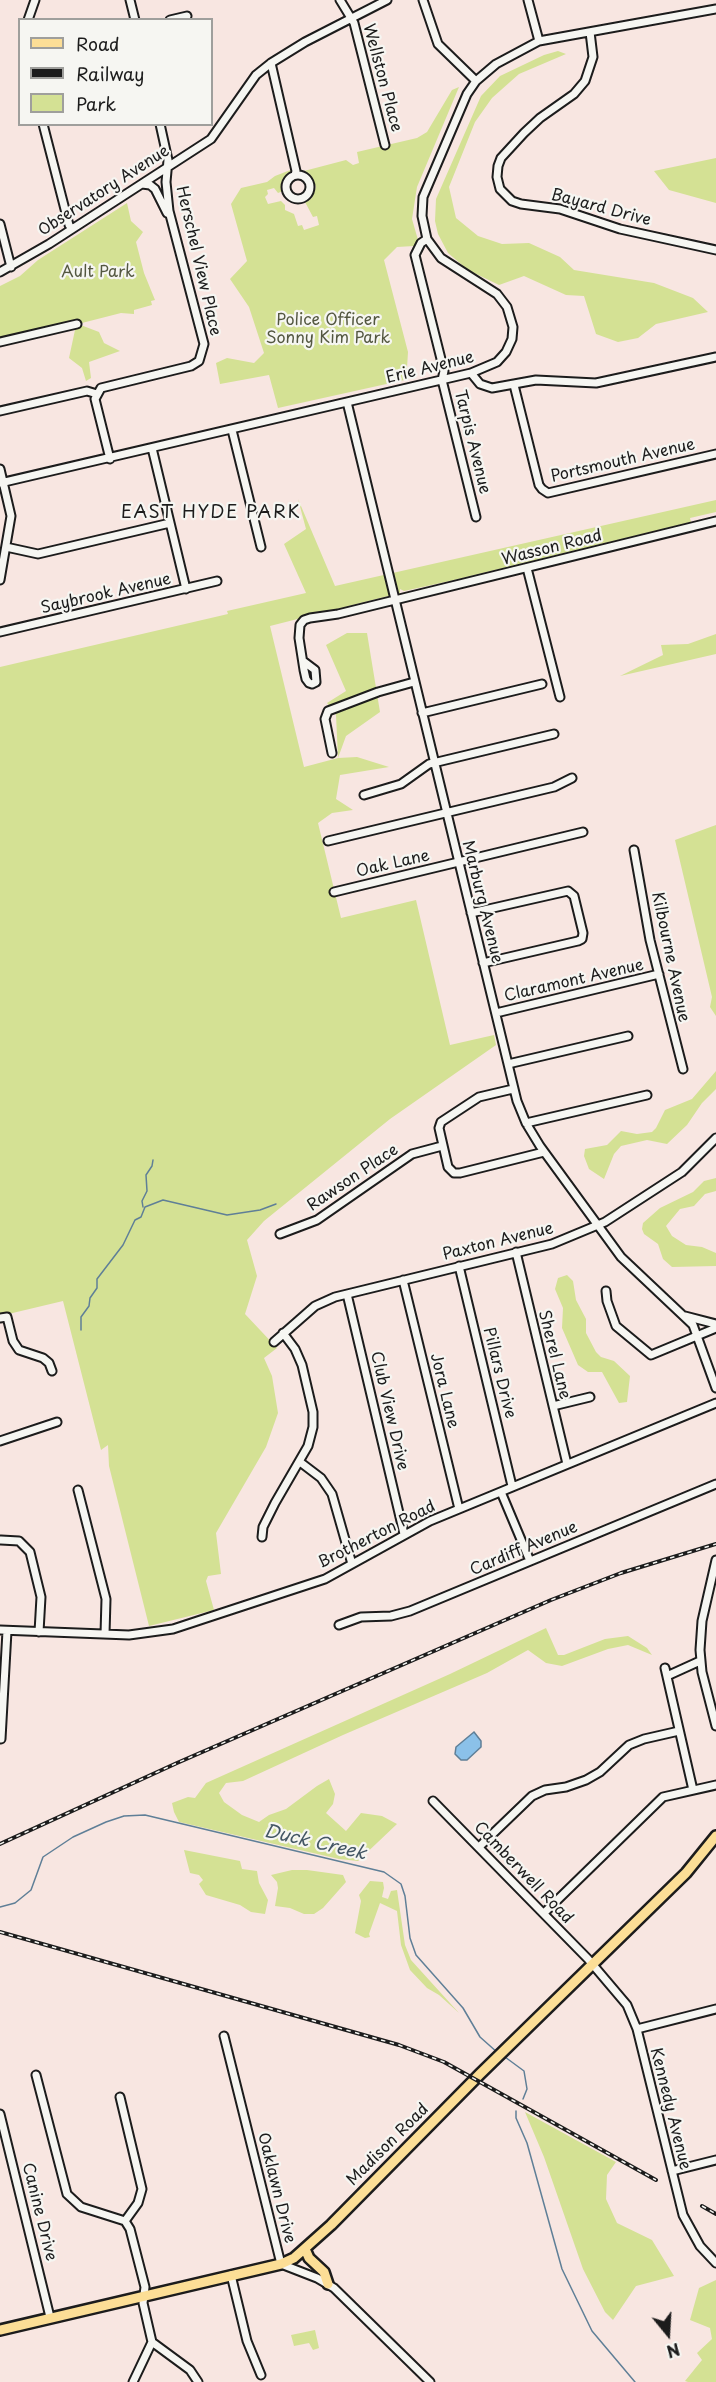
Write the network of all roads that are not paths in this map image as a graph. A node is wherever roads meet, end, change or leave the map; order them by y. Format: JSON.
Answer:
{"nodes":[{"id":1,"x":35,"y":0,"type":"edge"},
{"id":2,"x":130,"y":0,"type":"edge"},
{"id":3,"x":340,"y":0,"type":"edge"},
{"id":4,"x":387,"y":0,"type":"edge"},
{"id":5,"x":423,"y":0,"type":"edge"},
{"id":6,"x":528,"y":0,"type":"edge"},
{"id":7,"x":716,"y":9,"type":"edge"},
{"id":8,"x":187,"y":16,"type":"dead end"},
{"id":9,"x":29,"y":18,"type":"edge"},
{"id":10,"x":134,"y":18,"type":"edge"},
{"id":11,"x":178,"y":18,"type":"edge"},
{"id":12,"x":352,"y":18,"type":"junction"},
{"id":13,"x":590,"y":32,"type":"junction"},
{"id":14,"x":539,"y":41,"type":"junction"},
{"id":15,"x":271,"y":63,"type":"junction"},
{"id":16,"x":476,"y":81,"type":"junction"},
{"id":17,"x":44,"y":126,"type":"edge"},
{"id":18,"x":160,"y":126,"type":"edge"},
{"id":19,"x":385,"y":145,"type":"dead end"},
{"id":20,"x":167,"y":166,"type":"junction"},
{"id":21,"x":295,"y":175,"type":"dead end"},
{"id":22,"x":142,"y":184,"type":"junction"},
{"id":23,"x":173,"y":223,"type":"junction"},
{"id":24,"x":0,"y":224,"type":"edge"},
{"id":25,"x":72,"y":229,"type":"junction"},
{"id":26,"x":427,"y":238,"type":"junction"},
{"id":27,"x":716,"y":250,"type":"edge"},
{"id":28,"x":11,"y":267,"type":"junction"},
{"id":29,"x":0,"y":272,"type":"edge"},
{"id":30,"x":77,"y":324,"type":"dead end"},
{"id":31,"x":0,"y":342,"type":"edge"},
{"id":32,"x":716,"y":357,"type":"edge"},
{"id":33,"x":471,"y":373,"type":"junction"},
{"id":34,"x":442,"y":380,"type":"junction"},
{"id":35,"x":514,"y":385,"type":"junction"},
{"id":36,"x":99,"y":391,"type":"junction"},
{"id":37,"x":347,"y":402,"type":"junction"},
{"id":38,"x":0,"y":411,"type":"edge"},
{"id":39,"x":232,"y":430,"type":"junction"},
{"id":40,"x":152,"y":448,"type":"junction"},
{"id":41,"x":716,"y":454,"type":"edge"},
{"id":42,"x":110,"y":459,"type":"junction"},
{"id":43,"x":0,"y":469,"type":"edge"},
{"id":44,"x":2,"y":483,"type":"edge"},
{"id":45,"x":476,"y":517,"type":"dead end"},
{"id":46,"x":716,"y":520,"type":"edge"},
{"id":47,"x":170,"y":523,"type":"junction"},
{"id":48,"x":6,"y":547,"type":"junction"},
{"id":49,"x":261,"y":547,"type":"dead end"},
{"id":50,"x":527,"y":568,"type":"junction"},
{"id":51,"x":0,"y":580,"type":"edge"},
{"id":52,"x":217,"y":581,"type":"dead end"},
{"id":53,"x":186,"y":589,"type":"junction"},
{"id":54,"x":394,"y":596,"type":"junction"},
{"id":55,"x":0,"y":632,"type":"edge"},
{"id":56,"x":303,"y":661,"type":"dead end"},
{"id":57,"x":414,"y":682,"type":"junction"},
{"id":58,"x":542,"y":684,"type":"dead end"},
{"id":59,"x":560,"y":698,"type":"dead end"},
{"id":60,"x":422,"y":713,"type":"junction"},
{"id":61,"x":554,"y":735,"type":"dead end"},
{"id":62,"x":332,"y":753,"type":"dead end"},
{"id":63,"x":434,"y":763,"type":"junction"},
{"id":64,"x":572,"y":778,"type":"dead end"},
{"id":65,"x":364,"y":795,"type":"dead end"},
{"id":66,"x":446,"y":813,"type":"junction"},
{"id":67,"x":583,"y":832,"type":"dead end"},
{"id":68,"x":328,"y":841,"type":"dead end"},
{"id":69,"x":634,"y":850,"type":"dead end"},
{"id":70,"x":458,"y":863,"type":"junction"},
{"id":71,"x":334,"y":892,"type":"dead end"},
{"id":72,"x":471,"y":914,"type":"junction"},
{"id":73,"x":483,"y":963,"type":"junction"},
{"id":74,"x":659,"y":974,"type":"junction"},
{"id":75,"x":495,"y":1013,"type":"junction"},
{"id":76,"x":628,"y":1036,"type":"dead end"},
{"id":77,"x":508,"y":1064,"type":"junction"},
{"id":78,"x":682,"y":1069,"type":"dead end"},
{"id":79,"x":513,"y":1089,"type":"junction"},
{"id":80,"x":647,"y":1095,"type":"dead end"},
{"id":81,"x":526,"y":1123,"type":"junction"},
{"id":82,"x":716,"y":1138,"type":"edge"},
{"id":83,"x":442,"y":1146,"type":"junction"},
{"id":84,"x":544,"y":1152,"type":"junction"},
{"id":85,"x":598,"y":1225,"type":"junction"},
{"id":86,"x":280,"y":1234,"type":"dead end"},
{"id":87,"x":516,"y":1252,"type":"junction"},
{"id":88,"x":459,"y":1266,"type":"junction"},
{"id":89,"x":403,"y":1280,"type":"junction"},
{"id":90,"x":606,"y":1291,"type":"dead end"},
{"id":91,"x":347,"y":1294,"type":"junction"},
{"id":92,"x":685,"y":1316,"type":"junction"},
{"id":93,"x":0,"y":1318,"type":"edge"},
{"id":94,"x":716,"y":1326,"type":"edge"},
{"id":95,"x":283,"y":1333,"type":"junction"},
{"id":96,"x":698,"y":1334,"type":"junction"},
{"id":97,"x":274,"y":1342,"type":"dead end"},
{"id":98,"x":51,"y":1371,"type":"dead end"},
{"id":99,"x":716,"y":1388,"type":"edge"},
{"id":100,"x":591,"y":1397,"type":"dead end"},
{"id":101,"x":716,"y":1403,"type":"edge"},
{"id":102,"x":553,"y":1406,"type":"junction"},
{"id":103,"x":57,"y":1422,"type":"dead end"},
{"id":104,"x":0,"y":1441,"type":"edge"},
{"id":105,"x":300,"y":1462,"type":"junction"},
{"id":106,"x":567,"y":1464,"type":"junction"},
{"id":107,"x":716,"y":1484,"type":"edge"},
{"id":108,"x":512,"y":1486,"type":"junction"},
{"id":109,"x":78,"y":1490,"type":"dead end"},
{"id":110,"x":501,"y":1492,"type":"junction"},
{"id":111,"x":459,"y":1509,"type":"junction"},
{"id":112,"x":404,"y":1534,"type":"junction"},
{"id":113,"x":262,"y":1537,"type":"dead end"},
{"id":114,"x":1,"y":1540,"type":"edge"},
{"id":115,"x":716,"y":1560,"type":"edge"},
{"id":116,"x":530,"y":1561,"type":"junction"},
{"id":117,"x":352,"y":1564,"type":"junction"},
{"id":118,"x":339,"y":1625,"type":"dead end"},
{"id":119,"x":4,"y":1630,"type":"edge"},
{"id":120,"x":39,"y":1632,"type":"junction"},
{"id":121,"x":105,"y":1635,"type":"junction"},
{"id":122,"x":700,"y":1661,"type":"junction"},
{"id":123,"x":665,"y":1668,"type":"dead end"},
{"id":124,"x":667,"y":1676,"type":"junction"},
{"id":125,"x":716,"y":1726,"type":"edge"},
{"id":126,"x":679,"y":1731,"type":"junction"},
{"id":127,"x":1,"y":1738,"type":"edge"},
{"id":128,"x":716,"y":1785,"type":"edge"},
{"id":129,"x":693,"y":1790,"type":"junction"},
{"id":130,"x":433,"y":1801,"type":"dead end"},
{"id":131,"x":715,"y":1838,"type":"edge"},
{"id":132,"x":478,"y":1847,"type":"junction"},
{"id":133,"x":544,"y":1913,"type":"junction"},
{"id":134,"x":592,"y":1965,"type":"junction"},
{"id":135,"x":716,"y":2009,"type":"edge"},
{"id":136,"x":637,"y":2028,"type":"junction"},
{"id":137,"x":224,"y":2036,"type":"dead end"},
{"id":138,"x":36,"y":2076,"type":"dead end"},
{"id":139,"x":120,"y":2097,"type":"dead end"},
{"id":140,"x":0,"y":2114,"type":"edge"},
{"id":141,"x":716,"y":2160,"type":"edge"},
{"id":142,"x":672,"y":2170,"type":"junction"},
{"id":143,"x":125,"y":2221,"type":"junction"},
{"id":144,"x":305,"y":2249,"type":"junction"},
{"id":145,"x":716,"y":2263,"type":"edge"},
{"id":146,"x":281,"y":2264,"type":"junction"},
{"id":147,"x":231,"y":2275,"type":"junction"},
{"id":148,"x":328,"y":2284,"type":"junction"},
{"id":149,"x":144,"y":2295,"type":"junction"},
{"id":150,"x":50,"y":2317,"type":"junction"},
{"id":151,"x":0,"y":2330,"type":"edge"},
{"id":152,"x":152,"y":2342,"type":"junction"},
{"id":153,"x":261,"y":2375,"type":"dead end"},
{"id":154,"x":133,"y":2382,"type":"edge"},
{"id":155,"x":198,"y":2382,"type":"edge"},
{"id":156,"x":430,"y":2382,"type":"edge"}],
"edges":[{"from":1,"to":9,"type":"street"},
{"from":2,"to":10,"type":"street"},
{"from":3,"to":12,"type":"street","name":"Wellston Place"},
{"from":4,"to":12,"type":"street","name":"Observatory Avenue"},
{"from":5,"to":16,"type":"street"},
{"from":6,"to":14,"type":"street"},
{"from":7,"to":13,"type":"street"},
{"from":8,"to":11,"type":"street"},
{"from":12,"to":15,"type":"street","name":"Observatory Avenue"},
{"from":12,"to":19,"type":"street","name":"Wellston Place"},
{"from":13,"to":14,"type":"street"},
{"from":13,"to":27,"type":"street","name":"Bayard Drive"},
{"from":14,"to":16,"type":"street"},
{"from":15,"to":20,"type":"street","name":"Observatory Avenue"},
{"from":15,"to":21,"type":"street"},
{"from":16,"to":26,"type":"street"},
{"from":17,"to":25,"type":"street"},
{"from":18,"to":20,"type":"street","name":"Herschel View Place"},
{"from":20,"to":22,"type":"street","name":"Observatory Avenue"},
{"from":20,"to":23,"type":"street","name":"Herschel View Place"},
{"from":22,"to":23,"type":"street"},
{"from":22,"to":25,"type":"street","name":"Observatory Avenue"},
{"from":23,"to":36,"type":"street","name":"Herschel View Place"},
{"from":24,"to":28,"type":"street"},
{"from":25,"to":28,"type":"street","name":"Observatory Avenue"},
{"from":26,"to":33,"type":"street","name":"Erie Avenue"},
{"from":26,"to":34,"type":"street","name":"Tarpis Avenue"},
{"from":28,"to":29,"type":"street","name":"Observatory Avenue"},
{"from":30,"to":31,"type":"street"},
{"from":32,"to":35,"type":"street"},
{"from":33,"to":34,"type":"street","name":"Erie Avenue"},
{"from":33,"to":35,"type":"street"},
{"from":34,"to":37,"type":"street","name":"Erie Avenue"},
{"from":34,"to":45,"type":"street","name":"Tarpis Avenue"},
{"from":35,"to":41,"type":"street","name":"Portsmouth Avenue"},
{"from":36,"to":38,"type":"street"},
{"from":36,"to":42,"type":"street"},
{"from":37,"to":39,"type":"street","name":"Erie Avenue"},
{"from":37,"to":54,"type":"street","name":"Marburg Avenue"},
{"from":39,"to":40,"type":"street","name":"Erie Avenue"},
{"from":39,"to":49,"type":"street"},
{"from":40,"to":42,"type":"street","name":"Erie Avenue"},
{"from":40,"to":47,"type":"street"},
{"from":42,"to":44,"type":"street","name":"Erie Avenue"},
{"from":43,"to":44,"type":"street"},
{"from":44,"to":48,"type":"street"},
{"from":46,"to":50,"type":"street","name":"Wasson Road"},
{"from":47,"to":48,"type":"street"},
{"from":47,"to":53,"type":"street"},
{"from":48,"to":51,"type":"street"},
{"from":50,"to":54,"type":"street","name":"Wasson Road"},
{"from":50,"to":59,"type":"street"},
{"from":52,"to":53,"type":"street","name":"Saybrook Avenue"},
{"from":53,"to":55,"type":"street","name":"Saybrook Avenue"},
{"from":54,"to":56,"type":"street","name":"Wasson Road"},
{"from":54,"to":57,"type":"street","name":"Marburg Avenue"},
{"from":57,"to":60,"type":"street","name":"Marburg Avenue"},
{"from":57,"to":62,"type":"street"},
{"from":58,"to":60,"type":"street"},
{"from":60,"to":63,"type":"street","name":"Marburg Avenue"},
{"from":61,"to":63,"type":"street"},
{"from":63,"to":65,"type":"street"},
{"from":63,"to":66,"type":"street","name":"Marburg Avenue"},
{"from":64,"to":66,"type":"street"},
{"from":66,"to":68,"type":"street"},
{"from":66,"to":70,"type":"street","name":"Marburg Avenue"},
{"from":67,"to":70,"type":"street","name":"Oak Lane"},
{"from":69,"to":74,"type":"street","name":"Kilbourne Avenue"},
{"from":70,"to":71,"type":"street","name":"Oak Lane"},
{"from":70,"to":72,"type":"street","name":"Marburg Avenue"},
{"from":72,"to":73,"type":"street","name":"Marburg Avenue"},
{"from":72,"to":73,"type":"street"},
{"from":73,"to":75,"type":"street","name":"Marburg Avenue"},
{"from":74,"to":75,"type":"street","name":"Claramont Avenue"},
{"from":74,"to":78,"type":"street","name":"Kilbourne Avenue"},
{"from":75,"to":77,"type":"street","name":"Marburg Avenue"},
{"from":76,"to":77,"type":"street"},
{"from":77,"to":79,"type":"street","name":"Marburg Avenue"},
{"from":79,"to":81,"type":"street","name":"Marburg Avenue"},
{"from":79,"to":83,"type":"street"},
{"from":80,"to":81,"type":"street"},
{"from":81,"to":84,"type":"street","name":"Marburg Avenue"},
{"from":82,"to":85,"type":"street","name":"Paxton Avenue"},
{"from":83,"to":84,"type":"street"},
{"from":83,"to":86,"type":"street","name":"Rawson Place"},
{"from":84,"to":85,"type":"street","name":"Marburg Avenue"},
{"from":85,"to":87,"type":"street","name":"Paxton Avenue"},
{"from":85,"to":92,"type":"street","name":"Marburg Avenue"},
{"from":87,"to":88,"type":"street","name":"Paxton Avenue"},
{"from":87,"to":102,"type":"street","name":"Sherel Lane"},
{"from":88,"to":89,"type":"street","name":"Paxton Avenue"},
{"from":88,"to":108,"type":"street","name":"Pillars Drive"},
{"from":89,"to":91,"type":"street","name":"Paxton Avenue"},
{"from":89,"to":111,"type":"street","name":"Jora Lane"},
{"from":90,"to":96,"type":"street"},
{"from":91,"to":95,"type":"street","name":"Paxton Avenue"},
{"from":91,"to":112,"type":"street","name":"Club View Drive"},
{"from":92,"to":94,"type":"street"},
{"from":92,"to":96,"type":"street","name":"Marburg Avenue"},
{"from":93,"to":98,"type":"street"},
{"from":94,"to":96,"type":"street"},
{"from":95,"to":97,"type":"street","name":"Paxton Avenue"},
{"from":95,"to":105,"type":"street"},
{"from":96,"to":99,"type":"street","name":"Marburg Avenue"},
{"from":100,"to":102,"type":"street"},
{"from":101,"to":106,"type":"street","name":"Brotherton Road"},
{"from":102,"to":106,"type":"street","name":"Sherel Lane"},
{"from":103,"to":104,"type":"street"},
{"from":105,"to":113,"type":"street"},
{"from":105,"to":117,"type":"street"},
{"from":106,"to":108,"type":"street","name":"Brotherton Road"},
{"from":107,"to":116,"type":"street","name":"Cardiff Avenue"},
{"from":108,"to":110,"type":"street","name":"Brotherton Road"},
{"from":109,"to":121,"type":"street"},
{"from":110,"to":111,"type":"street","name":"Brotherton Road"},
{"from":110,"to":116,"type":"street"},
{"from":111,"to":112,"type":"street","name":"Brotherton Road"},
{"from":112,"to":117,"type":"street","name":"Brotherton Road"},
{"from":114,"to":120,"type":"street"},
{"from":115,"to":122,"type":"street"},
{"from":116,"to":118,"type":"street","name":"Cardiff Avenue"},
{"from":117,"to":121,"type":"street","name":"Brotherton Road"},
{"from":119,"to":120,"type":"street","name":"Brotherton Road"},
{"from":119,"to":127,"type":"street"},
{"from":120,"to":121,"type":"street","name":"Brotherton Road"},
{"from":122,"to":124,"type":"street"},
{"from":122,"to":125,"type":"street"},
{"from":123,"to":124,"type":"street"},
{"from":124,"to":126,"type":"street"},
{"from":126,"to":129,"type":"street"},
{"from":126,"to":132,"type":"street"},
{"from":128,"to":129,"type":"street"},
{"from":129,"to":133,"type":"street"},
{"from":130,"to":132,"type":"street","name":"Camberwell Road"},
{"from":131,"to":134,"type":"main road","name":"Madison Road"},
{"from":132,"to":133,"type":"street","name":"Camberwell Road"},
{"from":133,"to":134,"type":"street","name":"Camberwell Road"},
{"from":134,"to":136,"type":"street","name":"Kennedy Avenue"},
{"from":134,"to":144,"type":"main road","name":"Madison Road"},
{"from":135,"to":136,"type":"street"},
{"from":136,"to":142,"type":"street","name":"Kennedy Avenue"},
{"from":137,"to":146,"type":"street","name":"Oaklawn Drive"},
{"from":138,"to":143,"type":"street"},
{"from":139,"to":143,"type":"street"},
{"from":140,"to":150,"type":"street","name":"Canine Drive"},
{"from":141,"to":142,"type":"street"},
{"from":142,"to":145,"type":"street","name":"Kennedy Avenue"},
{"from":143,"to":149,"type":"street"},
{"from":144,"to":146,"type":"main road","name":"Madison Road"},
{"from":144,"to":148,"type":"main road"},
{"from":146,"to":147,"type":"main road","name":"Madison Road"},
{"from":146,"to":148,"type":"street","name":"Oaklawn Drive"},
{"from":147,"to":149,"type":"main road","name":"Madison Road"},
{"from":147,"to":153,"type":"street"},
{"from":148,"to":156,"type":"street","name":"Oaklawn Drive"},
{"from":149,"to":150,"type":"main road","name":"Madison Road"},
{"from":149,"to":152,"type":"street"},
{"from":150,"to":151,"type":"main road","name":"Madison Road"},
{"from":152,"to":154,"type":"street"},
{"from":152,"to":155,"type":"street"}]}
